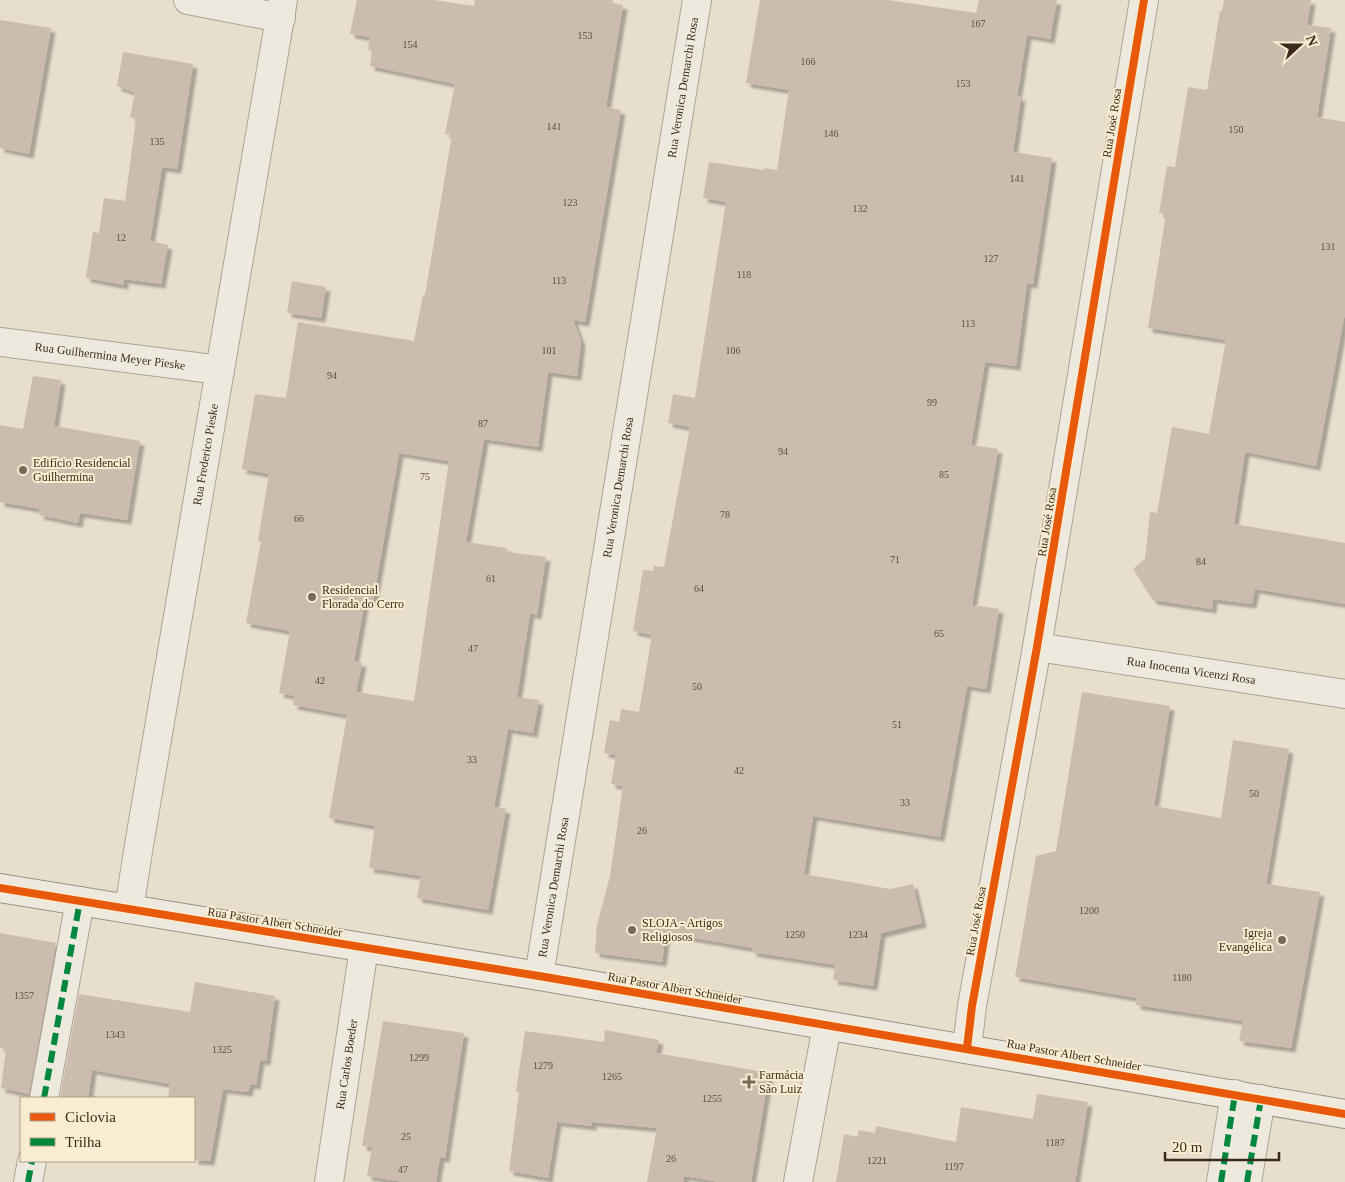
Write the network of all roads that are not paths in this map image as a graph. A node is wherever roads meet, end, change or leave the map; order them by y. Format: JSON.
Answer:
{"nodes":[{"id":1,"x":188,"y":0,"type":"edge"},
{"id":2,"x":697,"y":0,"type":"edge"},
{"id":3,"x":1144,"y":0,"type":"edge"},
{"id":4,"x":282,"y":9,"type":"edge"},
{"id":5,"x":0,"y":342,"type":"edge"},
{"id":6,"x":220,"y":370,"type":"junction"},
{"id":7,"x":1038,"y":647,"type":"junction"},
{"id":8,"x":1345,"y":694,"type":"edge"},
{"id":9,"x":0,"y":888,"type":"edge"},
{"id":10,"x":80,"y":901,"type":"junction"},
{"id":11,"x":130,"y":909,"type":"junction"},
{"id":12,"x":364,"y":948,"type":"junction"},
{"id":13,"x":539,"y":976,"type":"junction"},
{"id":14,"x":827,"y":1026,"type":"junction"},
{"id":15,"x":967,"y":1048,"type":"junction"},
{"id":16,"x":1248,"y":1096,"type":"junction"},
{"id":17,"x":44,"y":1097,"type":"edge"},
{"id":18,"x":1345,"y":1114,"type":"edge"},
{"id":19,"x":32,"y":1162,"type":"edge"},
{"id":20,"x":28,"y":1182,"type":"edge"},
{"id":21,"x":329,"y":1182,"type":"edge"},
{"id":22,"x":798,"y":1182,"type":"edge"},
{"id":23,"x":1221,"y":1182,"type":"edge"},
{"id":24,"x":1247,"y":1182,"type":"edge"}],
"edges":[{"from":1,"to":4,"type":"street"},
{"from":2,"to":13,"type":"street","name":"Rua Veronica Demarchi Rosa"},
{"from":3,"to":7,"type":"street","name":"Rua José Rosa"},
{"from":4,"to":6,"type":"street","name":"Rua Frederico Pieske"},
{"from":5,"to":6,"type":"street","name":"Rua Guilhermina Meyer Pieske"},
{"from":6,"to":11,"type":"street","name":"Rua Frederico Pieske"},
{"from":7,"to":8,"type":"street","name":"Rua Inocenta Vicenzi Rosa"},
{"from":7,"to":15,"type":"street","name":"Rua José Rosa"},
{"from":9,"to":10,"type":"street","name":"Rua Pastor Albert Schneider"},
{"from":10,"to":11,"type":"street","name":"Rua Pastor Albert Schneider"},
{"from":10,"to":17,"type":"street"},
{"from":11,"to":12,"type":"street","name":"Rua Pastor Albert Schneider"},
{"from":12,"to":13,"type":"street","name":"Rua Pastor Albert Schneider"},
{"from":12,"to":21,"type":"street","name":"Rua Carlos Boeder"},
{"from":13,"to":14,"type":"street","name":"Rua Pastor Albert Schneider"},
{"from":14,"to":15,"type":"street","name":"Rua Pastor Albert Schneider"},
{"from":14,"to":22,"type":"street"},
{"from":15,"to":16,"type":"street","name":"Rua Pastor Albert Schneider"},
{"from":16,"to":18,"type":"street","name":"Rua Pastor Albert Schneider"},
{"from":16,"to":23,"type":"street"},
{"from":16,"to":24,"type":"street"},
{"from":19,"to":20,"type":"street"}]}
